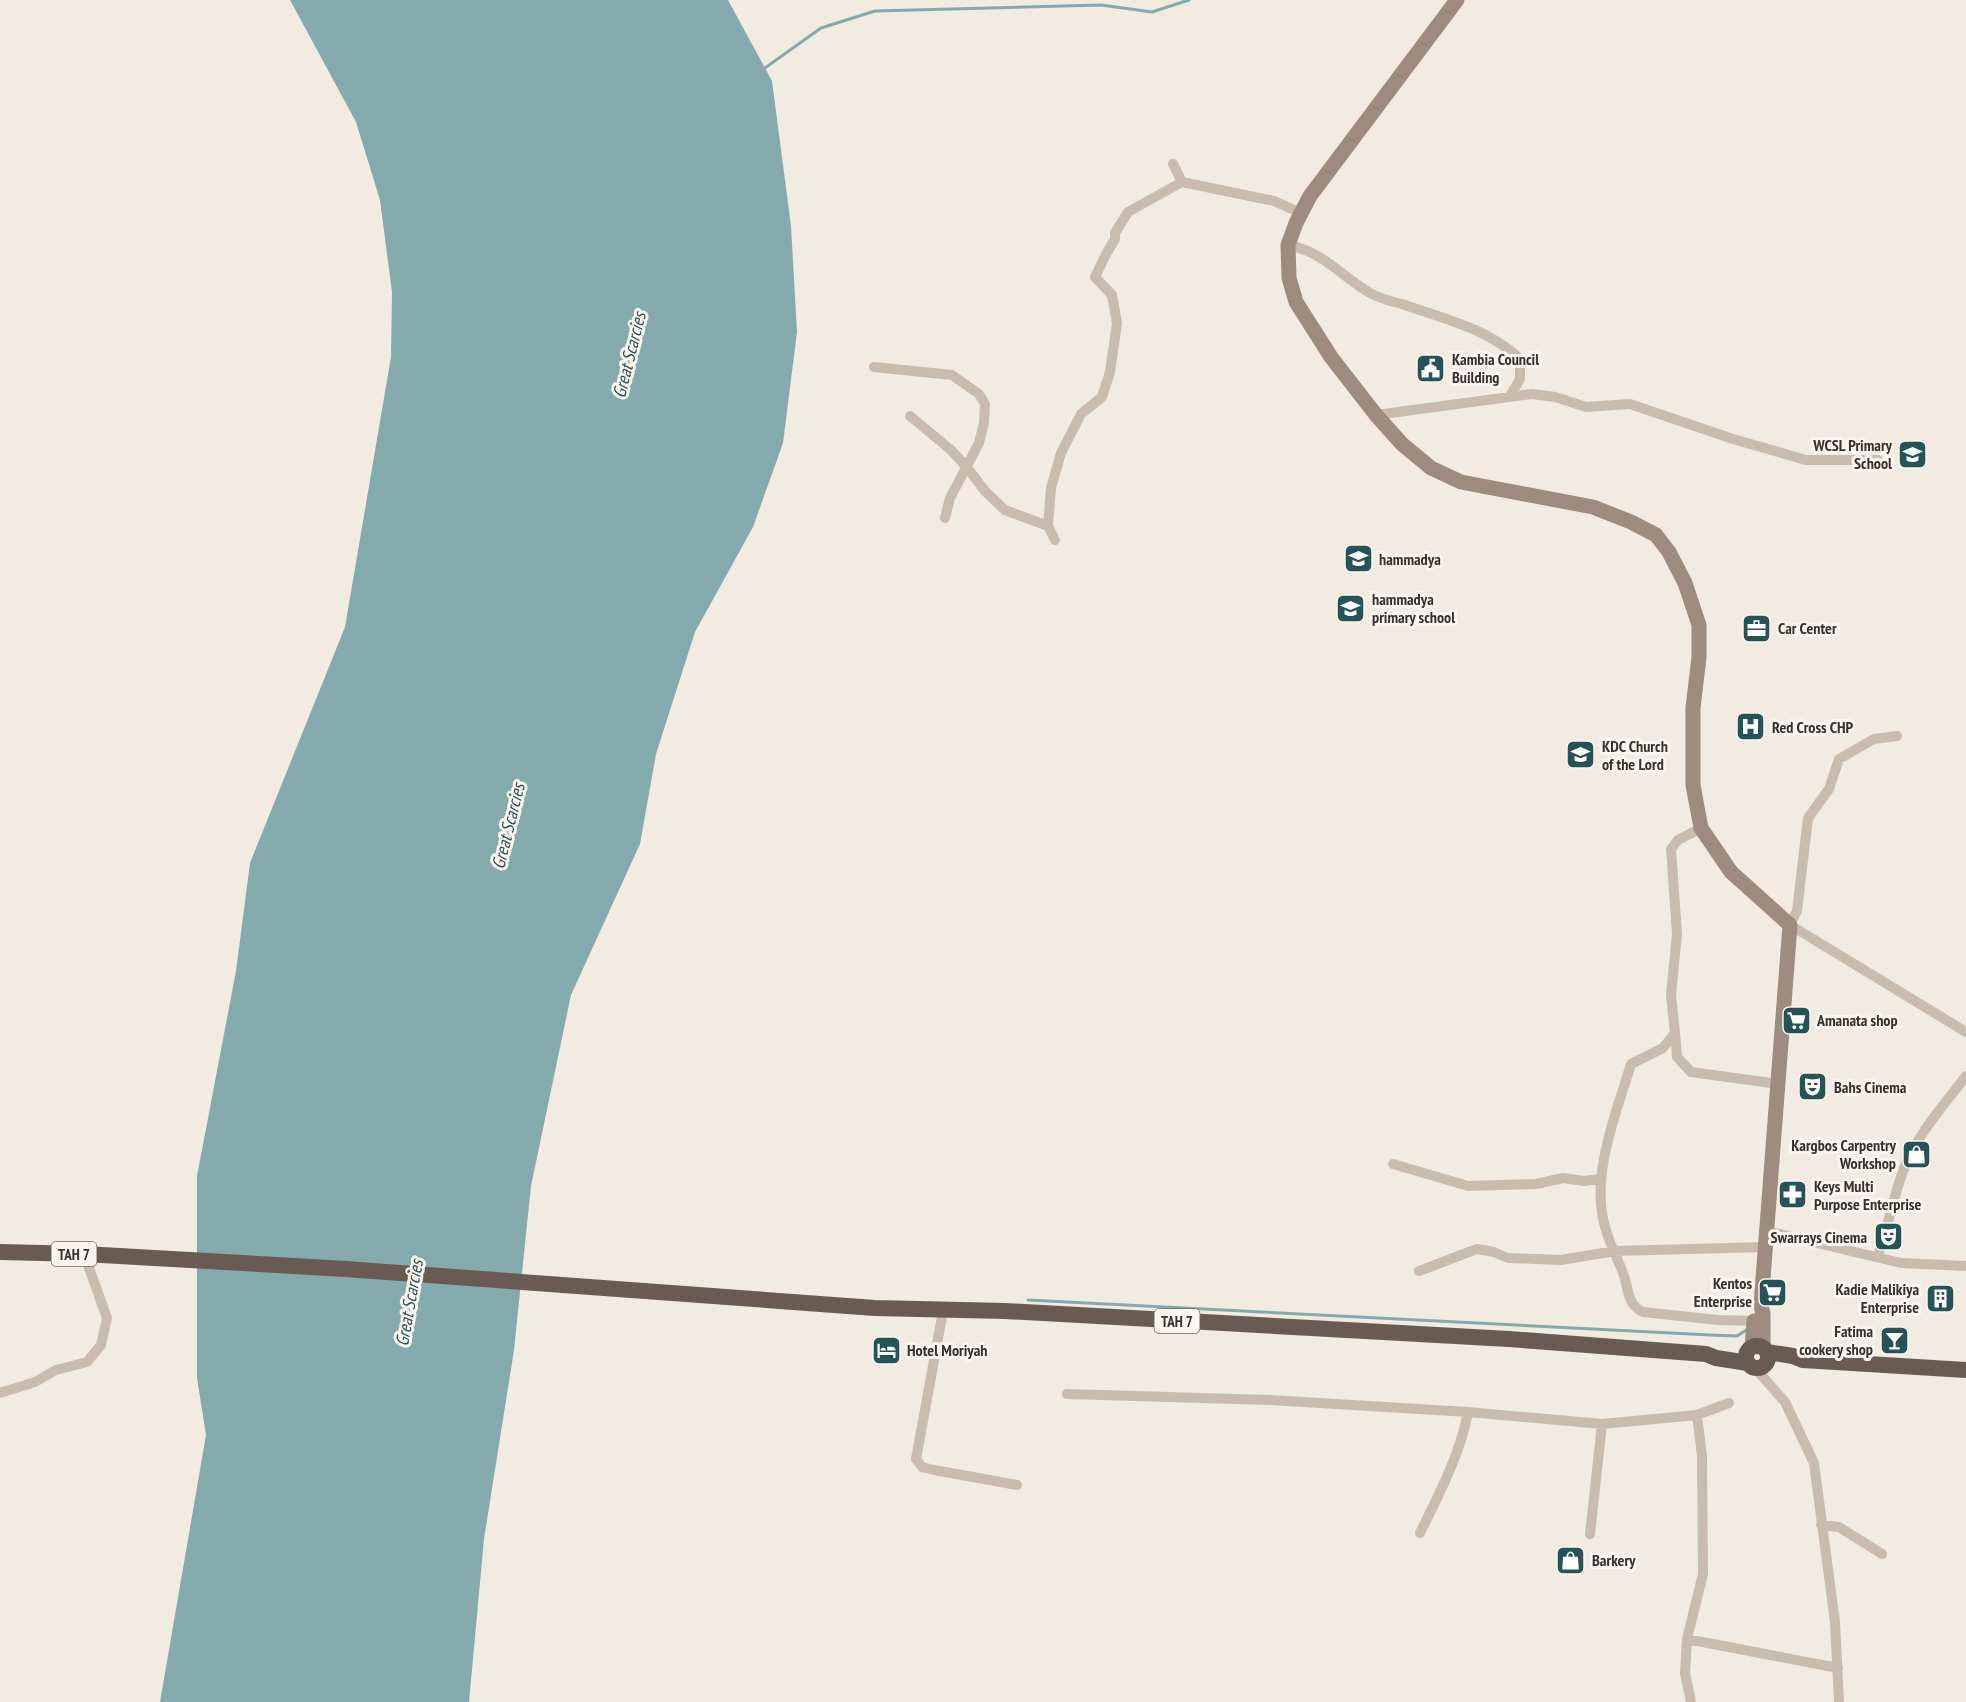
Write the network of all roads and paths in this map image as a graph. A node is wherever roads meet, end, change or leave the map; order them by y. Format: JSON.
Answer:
{"nodes":[{"id":1,"x":1457,"y":0,"type":"edge"},
{"id":2,"x":1173,"y":164,"type":"dead end"},
{"id":3,"x":1182,"y":182,"type":"junction"},
{"id":4,"x":1301,"y":213,"type":"junction"},
{"id":5,"x":1288,"y":245,"type":"junction"},
{"id":6,"x":874,"y":367,"type":"dead end"},
{"id":7,"x":1510,"y":396,"type":"junction"},
{"id":8,"x":1376,"y":415,"type":"junction"},
{"id":9,"x":910,"y":416,"type":"dead end"},
{"id":10,"x":1878,"y":460,"type":"dead end"},
{"id":11,"x":966,"y":466,"type":"junction"},
{"id":12,"x":945,"y":518,"type":"dead end"},
{"id":13,"x":1048,"y":525,"type":"junction"},
{"id":14,"x":1055,"y":540,"type":"dead end"},
{"id":15,"x":1897,"y":736,"type":"dead end"},
{"id":16,"x":1701,"y":828,"type":"junction"},
{"id":17,"x":1790,"y":925,"type":"junction"},
{"id":18,"x":1966,"y":1032,"type":"edge"},
{"id":19,"x":1676,"y":1033,"type":"junction"},
{"id":20,"x":1966,"y":1076,"type":"edge"},
{"id":21,"x":1778,"y":1084,"type":"junction"},
{"id":22,"x":1393,"y":1164,"type":"dead end"},
{"id":23,"x":1601,"y":1179,"type":"junction"},
{"id":24,"x":1767,"y":1231,"type":"junction"},
{"id":25,"x":1765,"y":1247,"type":"junction"},
{"id":26,"x":1615,"y":1251,"type":"junction"},
{"id":27,"x":0,"y":1252,"type":"edge"},
{"id":28,"x":84,"y":1254,"type":"junction"},
{"id":29,"x":1877,"y":1257,"type":"junction"},
{"id":30,"x":1965,"y":1263,"type":"edge"},
{"id":31,"x":1419,"y":1271,"type":"dead end"},
{"id":32,"x":1761,"y":1305,"type":"junction"},
{"id":33,"x":943,"y":1311,"type":"junction"},
{"id":34,"x":1754,"y":1321,"type":"junction"},
{"id":35,"x":1757,"y":1356,"type":"junction"},
{"id":36,"x":1966,"y":1370,"type":"edge"},
{"id":37,"x":0,"y":1393,"type":"edge"},
{"id":38,"x":1067,"y":1394,"type":"dead end"},
{"id":39,"x":1729,"y":1402,"type":"dead end"},
{"id":40,"x":1467,"y":1412,"type":"junction"},
{"id":41,"x":1697,"y":1415,"type":"junction"},
{"id":42,"x":1602,"y":1424,"type":"junction"},
{"id":43,"x":1017,"y":1485,"type":"dead end"},
{"id":44,"x":1821,"y":1525,"type":"junction"},
{"id":45,"x":1420,"y":1533,"type":"dead end"},
{"id":46,"x":1590,"y":1534,"type":"dead end"},
{"id":47,"x":1882,"y":1554,"type":"dead end"},
{"id":48,"x":1687,"y":1639,"type":"junction"},
{"id":49,"x":1838,"y":1668,"type":"junction"},
{"id":50,"x":1691,"y":1702,"type":"edge"},
{"id":51,"x":1839,"y":1702,"type":"edge"}],
"edges":[{"from":1,"to":4,"type":"main road"},
{"from":2,"to":3,"type":"street"},
{"from":3,"to":4,"type":"street"},
{"from":3,"to":13,"type":"street"},
{"from":4,"to":5,"type":"main road"},
{"from":5,"to":7,"type":"street"},
{"from":5,"to":8,"type":"main road"},
{"from":6,"to":11,"type":"street"},
{"from":7,"to":8,"type":"street"},
{"from":7,"to":10,"type":"street"},
{"from":8,"to":16,"type":"main road"},
{"from":9,"to":11,"type":"street"},
{"from":11,"to":12,"type":"street"},
{"from":11,"to":13,"type":"street"},
{"from":13,"to":14,"type":"street"},
{"from":15,"to":17,"type":"street"},
{"from":16,"to":17,"type":"main road"},
{"from":16,"to":19,"type":"street"},
{"from":17,"to":18,"type":"street"},
{"from":17,"to":21,"type":"main road"},
{"from":19,"to":21,"type":"street"},
{"from":19,"to":23,"type":"street"},
{"from":20,"to":29,"type":"street"},
{"from":21,"to":24,"type":"main road"},
{"from":22,"to":23,"type":"street"},
{"from":23,"to":26,"type":"street"},
{"from":24,"to":25,"type":"main road"},
{"from":24,"to":29,"type":"street"},
{"from":25,"to":26,"type":"street"},
{"from":25,"to":32,"type":"main road"},
{"from":26,"to":31,"type":"street"},
{"from":26,"to":34,"type":"street"},
{"from":27,"to":28,"type":"highway","number":"TAH 7"},
{"from":28,"to":33,"type":"highway","number":"TAH 7"},
{"from":28,"to":37,"type":"street"},
{"from":29,"to":30,"type":"street"},
{"from":32,"to":34,"type":"main road"},
{"from":32,"to":35,"type":"main road"},
{"from":33,"to":35,"type":"highway","number":"TAH 7"},
{"from":33,"to":43,"type":"street"},
{"from":34,"to":35,"type":"main road"},
{"from":35,"to":36,"type":"highway","number":"TAH 7"},
{"from":35,"to":44,"type":"street"},
{"from":38,"to":40,"type":"street"},
{"from":39,"to":41,"type":"street"},
{"from":40,"to":42,"type":"street"},
{"from":40,"to":45,"type":"street"},
{"from":41,"to":42,"type":"street"},
{"from":41,"to":48,"type":"street"},
{"from":42,"to":46,"type":"street"},
{"from":44,"to":47,"type":"street"},
{"from":44,"to":49,"type":"street"},
{"from":48,"to":49,"type":"street"},
{"from":48,"to":50,"type":"street"},
{"from":49,"to":51,"type":"street"}]}
